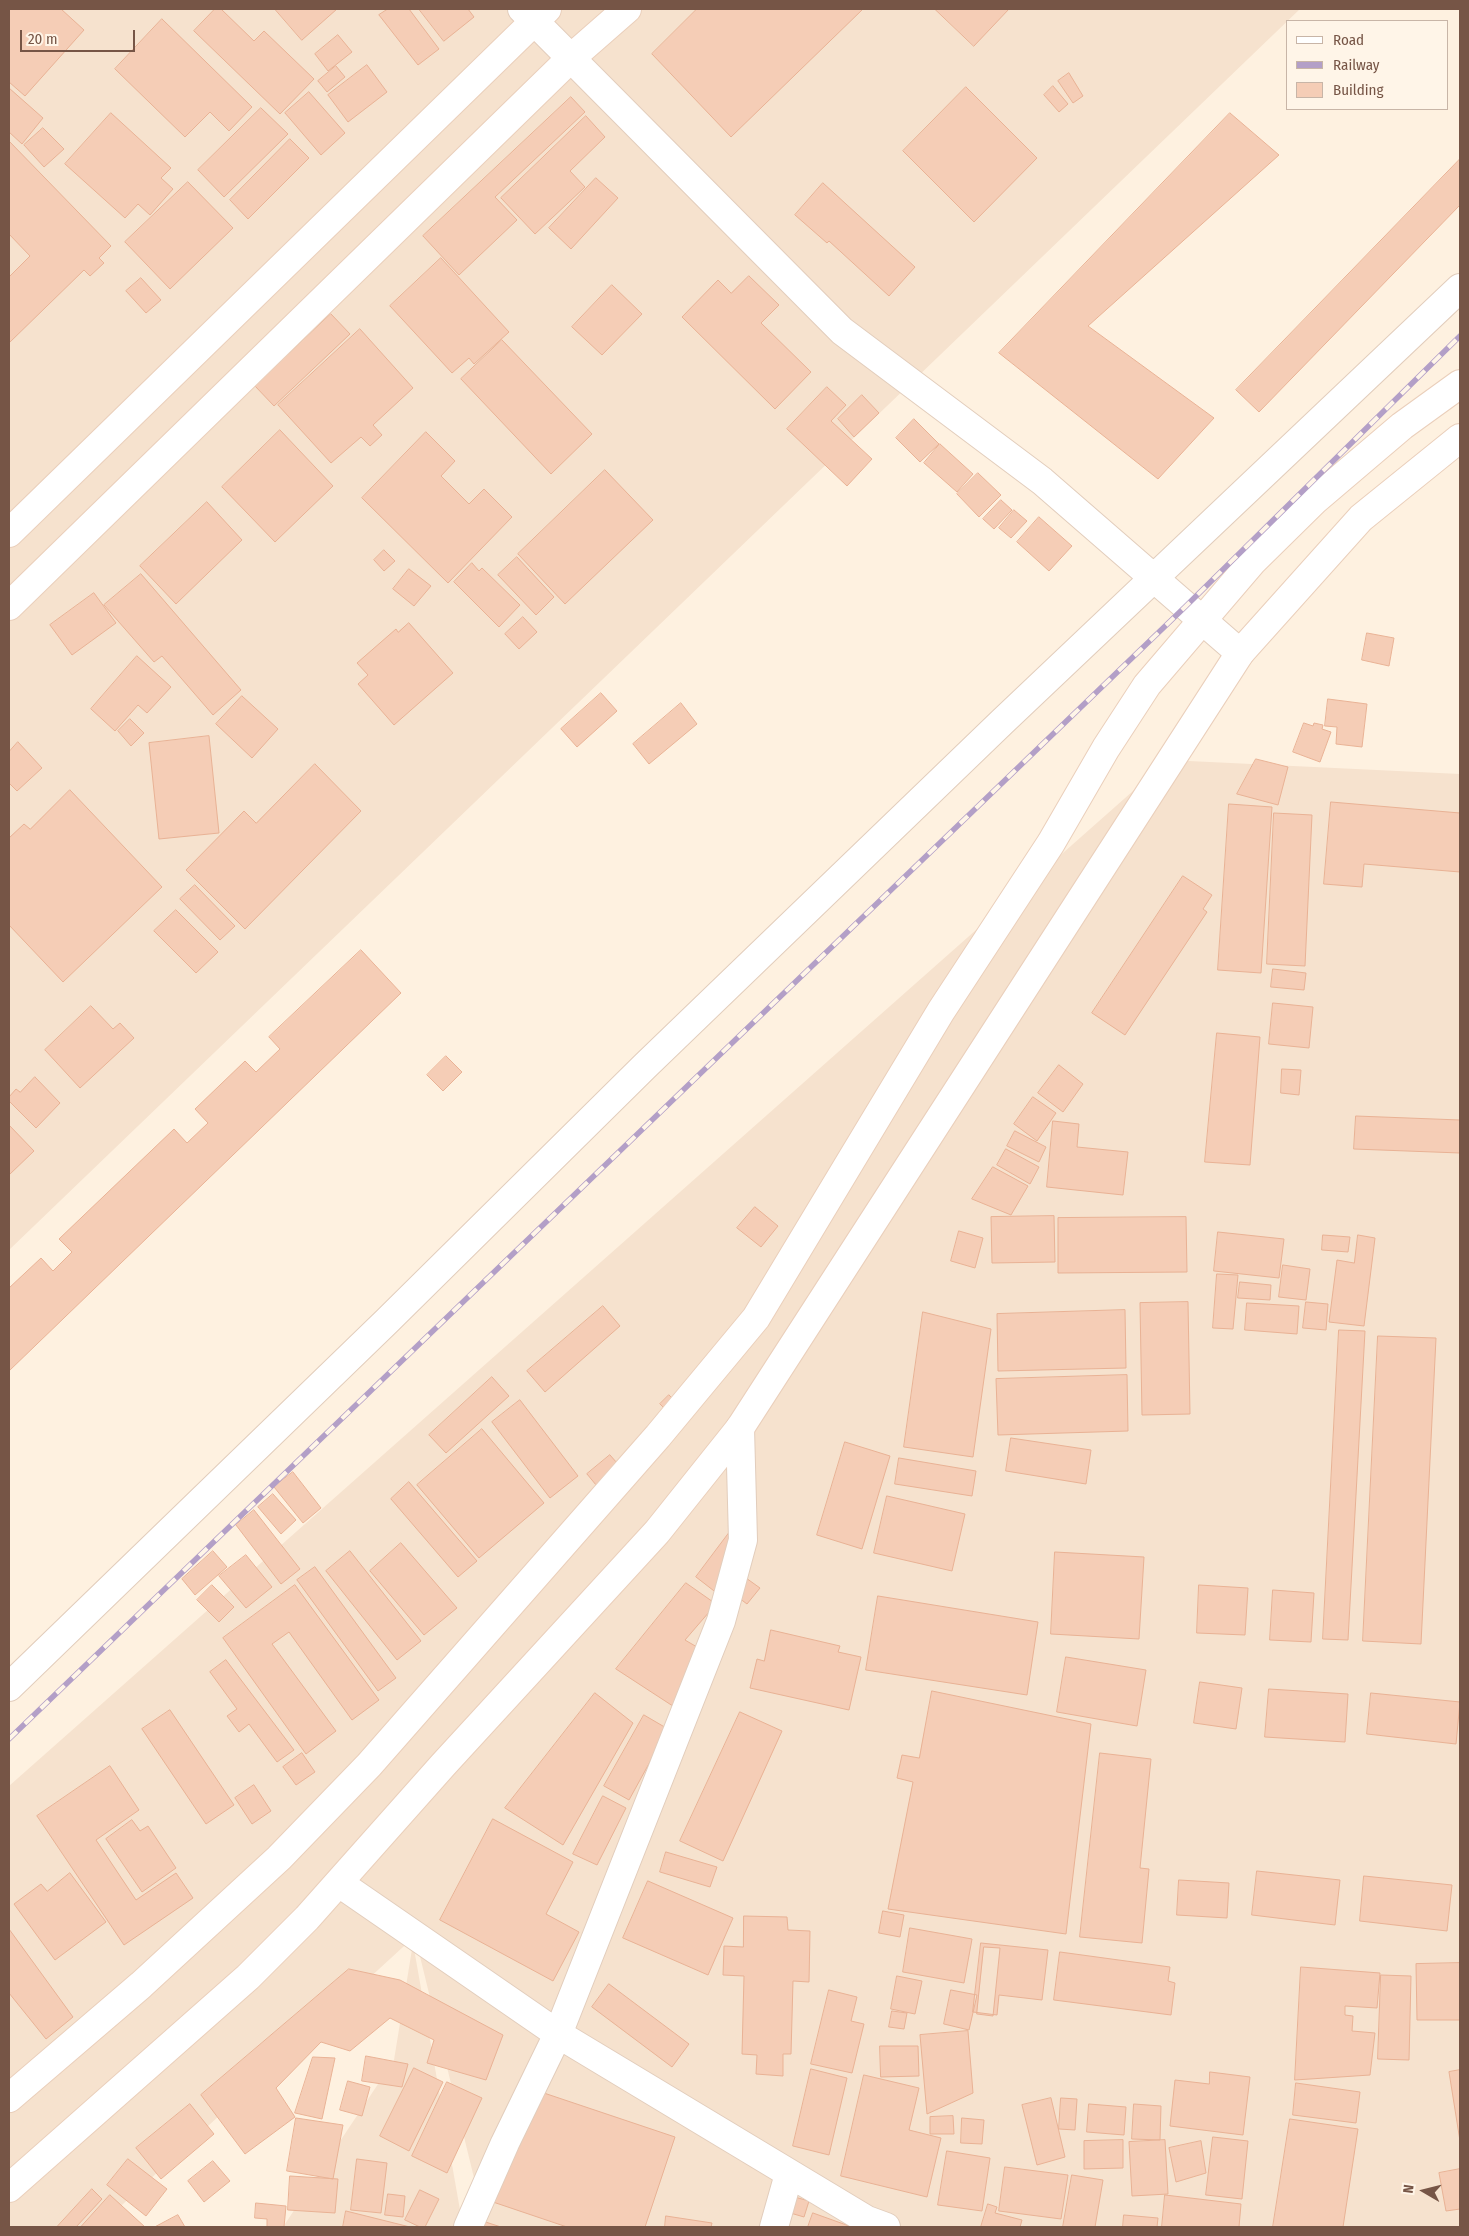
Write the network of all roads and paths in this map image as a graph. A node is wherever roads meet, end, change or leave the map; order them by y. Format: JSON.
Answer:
{"nodes":[{"id":1,"x":627,"y":9,"type":"edge"},
{"id":2,"x":534,"y":13,"type":"edge"},
{"id":3,"x":571,"y":58,"type":"junction"},
{"id":4,"x":1460,"y":288,"type":"edge"},
{"id":5,"x":1460,"y":384,"type":"edge"},
{"id":6,"x":1460,"y":438,"type":"edge"},
{"id":7,"x":9,"y":533,"type":"edge"},
{"id":8,"x":1154,"y":580,"type":"junction"},
{"id":9,"x":9,"y":606,"type":"edge"},
{"id":10,"x":1202,"y":620,"type":"junction"},
{"id":11,"x":1240,"y":653,"type":"junction"},
{"id":12,"x":740,"y":1428,"type":"junction"},
{"id":13,"x":9,"y":1687,"type":"edge"},
{"id":14,"x":339,"y":1883,"type":"junction"},
{"id":15,"x":558,"y":2034,"type":"junction"},
{"id":16,"x":9,"y":2098,"type":"edge"},
{"id":17,"x":790,"y":2174,"type":"junction"},
{"id":18,"x":9,"y":2188,"type":"edge"},
{"id":19,"x":468,"y":2227,"type":"edge"},
{"id":20,"x":774,"y":2227,"type":"edge"},
{"id":21,"x":886,"y":2227,"type":"edge"}],
"edges":[{"from":1,"to":3,"type":"street"},
{"from":2,"to":3,"type":"street"},
{"from":2,"to":7,"type":"street"},
{"from":3,"to":8,"type":"street"},
{"from":3,"to":9,"type":"street"},
{"from":4,"to":8,"type":"street"},
{"from":5,"to":10,"type":"street"},
{"from":6,"to":11,"type":"street"},
{"from":8,"to":10,"type":"street"},
{"from":8,"to":13,"type":"street"},
{"from":10,"to":11,"type":"street"},
{"from":10,"to":16,"type":"street"},
{"from":11,"to":12,"type":"street"},
{"from":12,"to":14,"type":"street"},
{"from":12,"to":15,"type":"street"},
{"from":14,"to":15,"type":"street"},
{"from":14,"to":18,"type":"street"},
{"from":15,"to":17,"type":"street"},
{"from":15,"to":19,"type":"street"},
{"from":17,"to":20,"type":"street"},
{"from":17,"to":21,"type":"street"}]}
